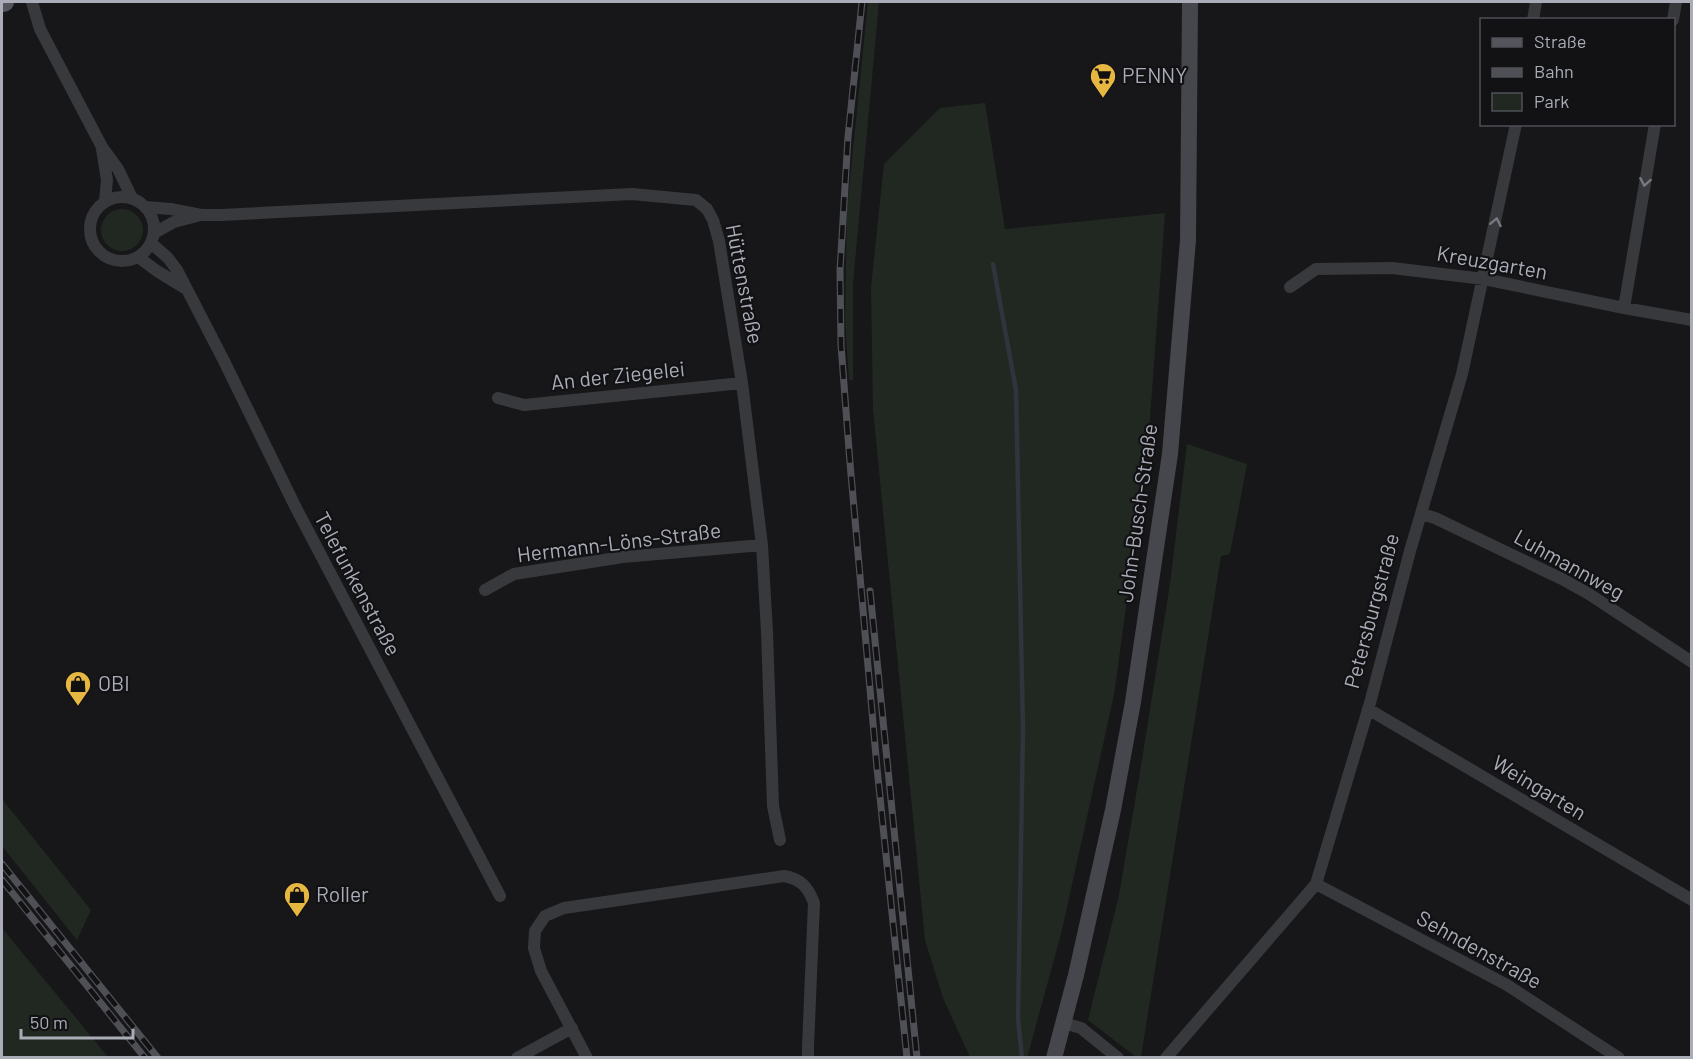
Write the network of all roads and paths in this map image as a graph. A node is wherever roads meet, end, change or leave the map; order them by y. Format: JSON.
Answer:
{"nodes":[{"id":1,"x":32,"y":2,"type":"edge"},
{"id":2,"x":1190,"y":2,"type":"edge"},
{"id":3,"x":1536,"y":2,"type":"edge"},
{"id":4,"x":1676,"y":2,"type":"edge"},
{"id":5,"x":1533,"y":18,"type":"edge"},
{"id":6,"x":1672,"y":18,"type":"edge"},
{"id":7,"x":1516,"y":126,"type":"edge"},
{"id":8,"x":1655,"y":126,"type":"edge"},
{"id":9,"x":102,"y":147,"type":"junction"},
{"id":10,"x":132,"y":198,"type":"junction"},
{"id":11,"x":105,"y":201,"type":"junction"},
{"id":12,"x":145,"y":207,"type":"junction"},
{"id":13,"x":201,"y":215,"type":"junction"},
{"id":14,"x":152,"y":238,"type":"junction"},
{"id":15,"x":138,"y":257,"type":"junction"},
{"id":16,"x":1484,"y":279,"type":"junction"},
{"id":17,"x":1290,"y":287,"type":"dead end"},
{"id":18,"x":185,"y":288,"type":"junction"},
{"id":19,"x":1624,"y":308,"type":"junction"},
{"id":20,"x":1692,"y":320,"type":"edge"},
{"id":21,"x":742,"y":383,"type":"junction"},
{"id":22,"x":498,"y":398,"type":"dead end"},
{"id":23,"x":1422,"y":514,"type":"junction"},
{"id":24,"x":762,"y":545,"type":"junction"},
{"id":25,"x":485,"y":590,"type":"dead end"},
{"id":26,"x":1692,"y":662,"type":"edge"},
{"id":27,"x":1368,"y":709,"type":"junction"},
{"id":28,"x":780,"y":840,"type":"dead end"},
{"id":29,"x":1316,"y":884,"type":"junction"},
{"id":30,"x":500,"y":896,"type":"dead end"},
{"id":31,"x":1692,"y":900,"type":"edge"},
{"id":32,"x":1064,"y":1023,"type":"junction"},
{"id":33,"x":572,"y":1028,"type":"junction"},
{"id":34,"x":517,"y":1058,"type":"edge"},
{"id":35,"x":587,"y":1058,"type":"edge"},
{"id":36,"x":808,"y":1058,"type":"edge"},
{"id":37,"x":1054,"y":1058,"type":"edge"},
{"id":38,"x":1118,"y":1058,"type":"edge"},
{"id":39,"x":1166,"y":1058,"type":"edge"},
{"id":40,"x":1619,"y":1058,"type":"edge"}],
"edges":[{"from":1,"to":9,"type":"street"},
{"from":2,"to":32,"type":"main road","name":"John-Busch-Straße"},
{"from":3,"to":5,"type":"street"},
{"from":4,"to":6,"type":"street"},
{"from":16,"to":7,"type":"street","name":"Petersburgstraße","one_way":true},
{"from":8,"to":19,"type":"street","one_way":true},
{"from":9,"to":10,"type":"street"},
{"from":9,"to":11,"type":"street"},
{"from":10,"to":11,"type":"street"},
{"from":10,"to":12,"type":"street"},
{"from":11,"to":15,"type":"street"},
{"from":12,"to":13,"type":"street"},
{"from":12,"to":14,"type":"street","name":"Telefunkenstraße"},
{"from":13,"to":14,"type":"street"},
{"from":13,"to":21,"type":"street","name":"Hüttenstraße"},
{"from":14,"to":15,"type":"street"},
{"from":14,"to":18,"type":"street","name":"Telefunkenstraße"},
{"from":15,"to":18,"type":"street"},
{"from":16,"to":17,"type":"street","name":"Kreuzgarten"},
{"from":16,"to":19,"type":"street","name":"Kreuzgarten"},
{"from":16,"to":23,"type":"street","name":"Petersburgstraße"},
{"from":18,"to":30,"type":"street","name":"Telefunkenstraße"},
{"from":19,"to":20,"type":"street","name":"Kreuzgarten"},
{"from":21,"to":22,"type":"street","name":"An der Ziegelei"},
{"from":21,"to":24,"type":"street","name":"Hüttenstraße"},
{"from":23,"to":26,"type":"street","name":"Luhmannweg"},
{"from":23,"to":27,"type":"street","name":"Petersburgstraße"},
{"from":24,"to":25,"type":"street","name":"Hermann-Löns-Straße"},
{"from":24,"to":28,"type":"street","name":"Hüttenstraße"},
{"from":27,"to":29,"type":"street","name":"Petersburgstraße"},
{"from":27,"to":31,"type":"street","name":"Weingarten"},
{"from":29,"to":39,"type":"street","name":"Petersburgstraße"},
{"from":29,"to":40,"type":"street","name":"Sehndenstraße"},
{"from":32,"to":37,"type":"main road"},
{"from":32,"to":38,"type":"street"},
{"from":33,"to":34,"type":"street"},
{"from":33,"to":35,"type":"street"},
{"from":33,"to":36,"type":"street"}]}
